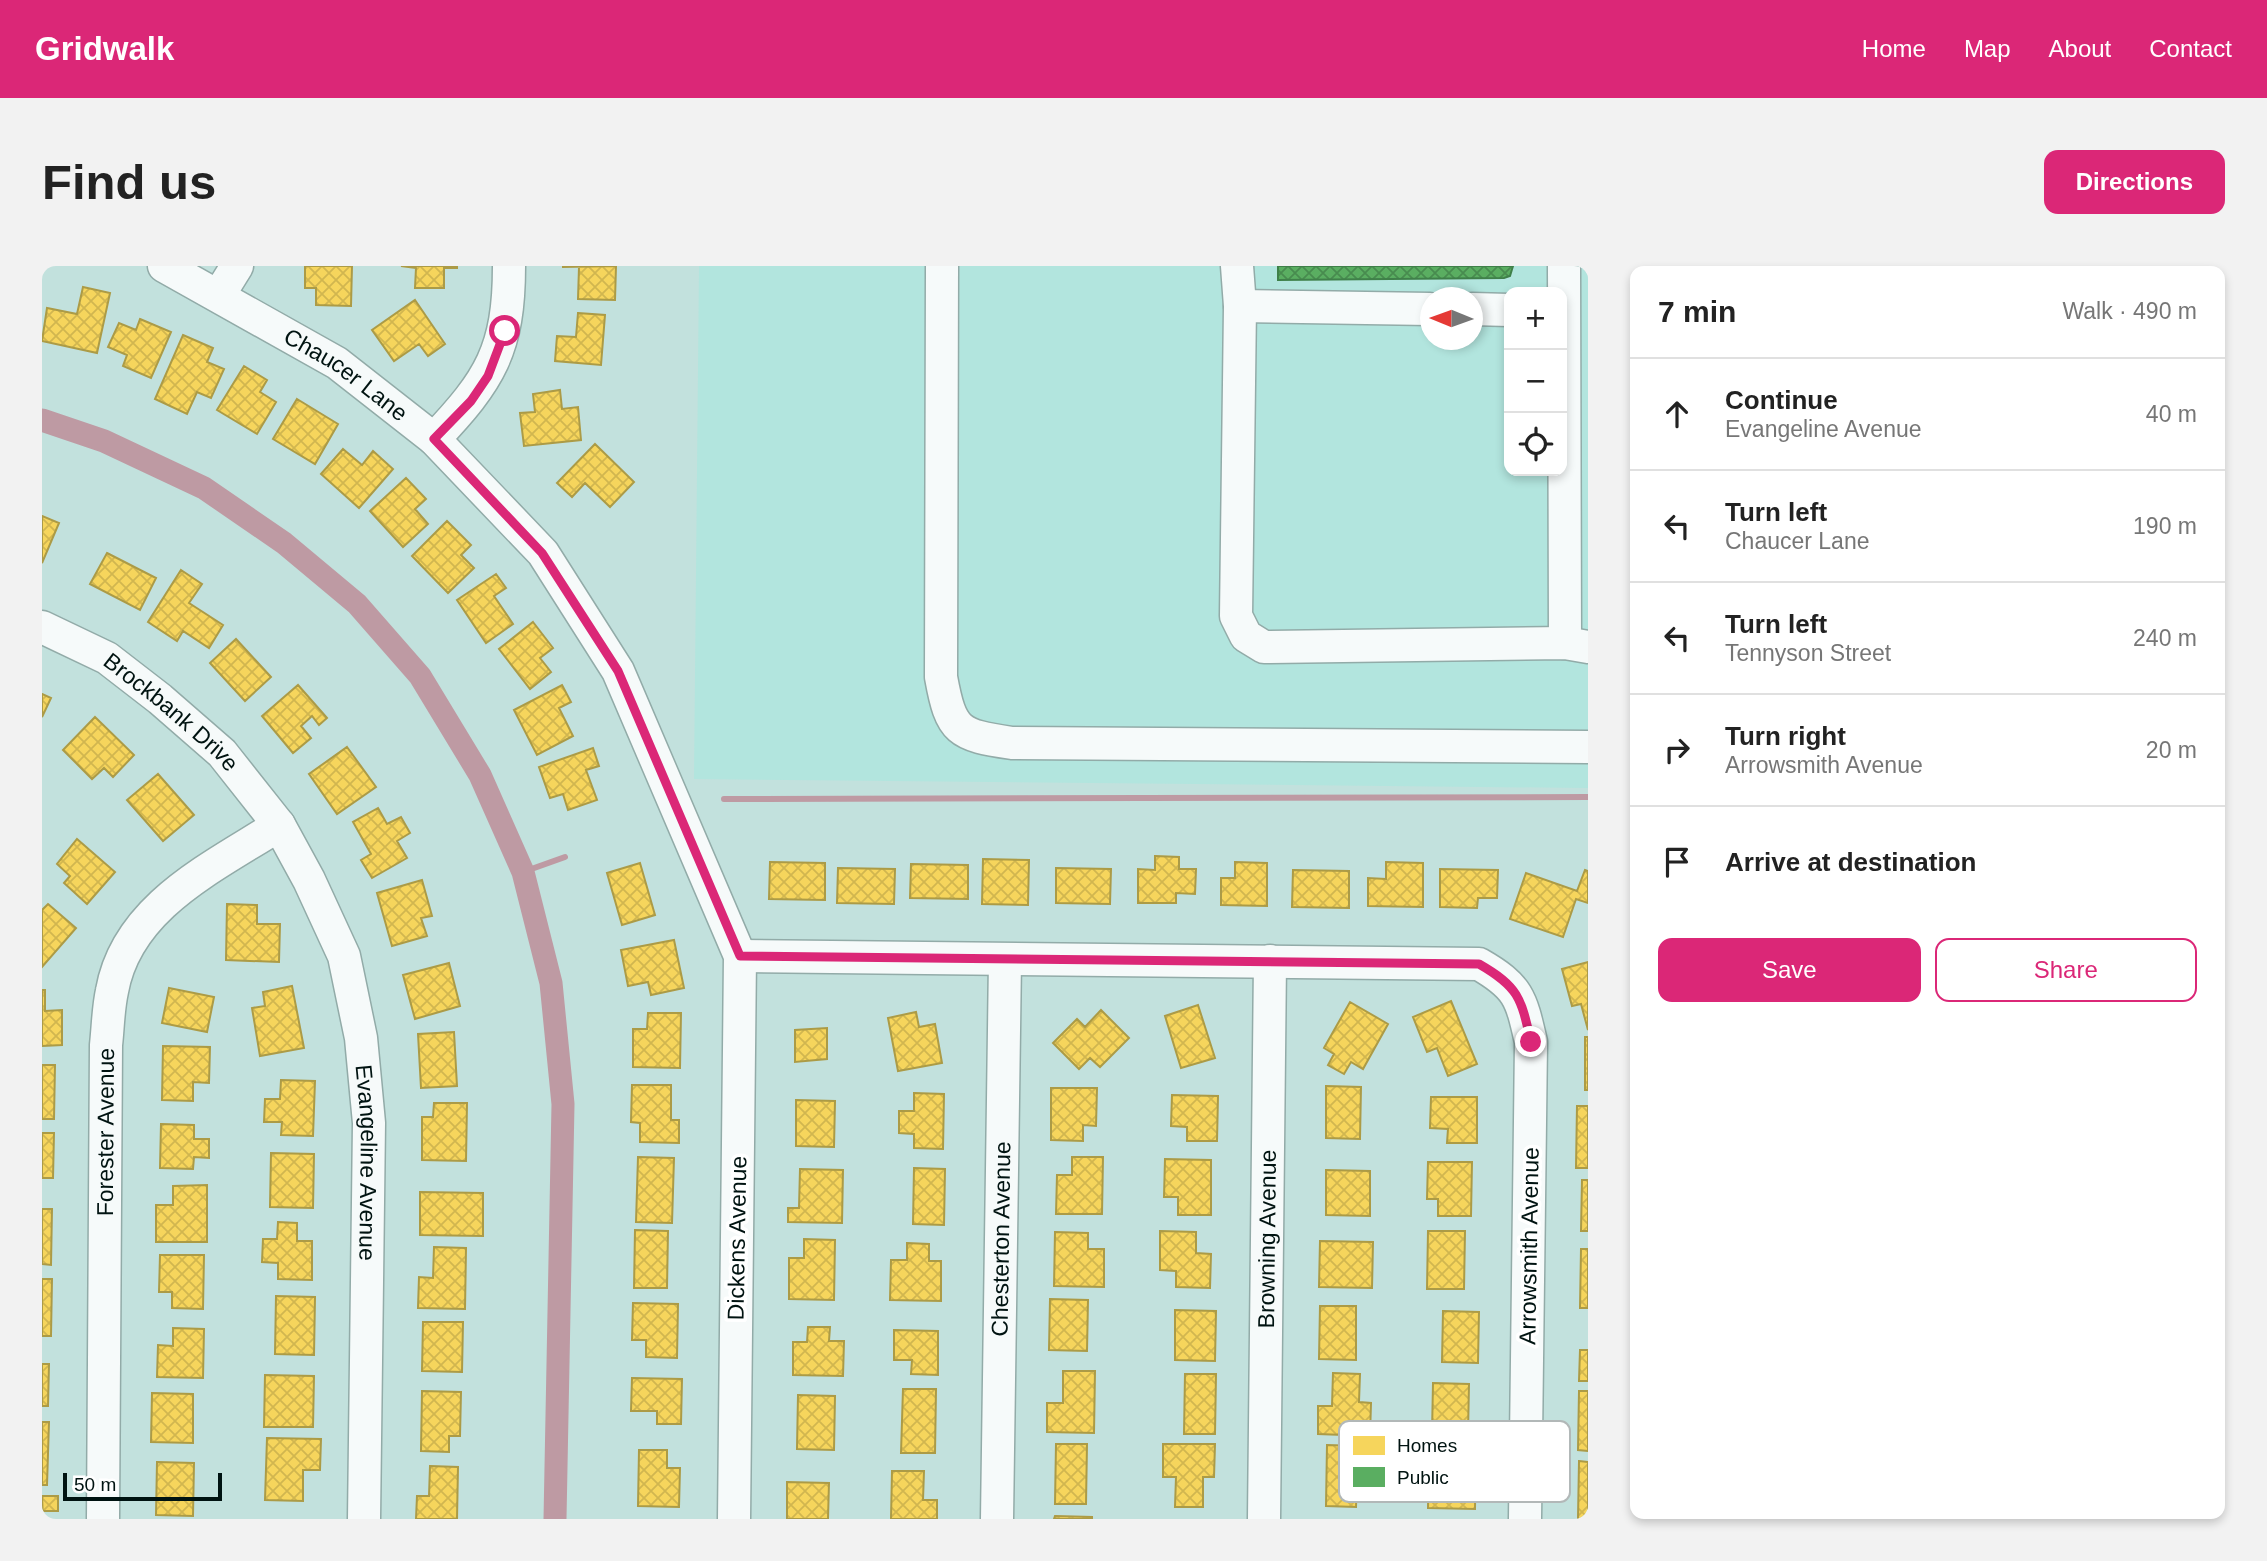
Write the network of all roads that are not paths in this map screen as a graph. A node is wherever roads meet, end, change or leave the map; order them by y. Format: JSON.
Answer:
{"nodes":[{"id":1,"x":164,"y":266,"type":"edge"},
{"id":2,"x":237,"y":266,"type":"edge"},
{"id":3,"x":509,"y":266,"type":"edge"},
{"id":4,"x":942,"y":266,"type":"edge"},
{"id":5,"x":1237,"y":266,"type":"edge"},
{"id":6,"x":1564,"y":266,"type":"edge"},
{"id":7,"x":219,"y":295,"type":"junction"},
{"id":8,"x":1240,"y":306,"type":"junction"},
{"id":9,"x":1420,"y":309,"type":"edge"},
{"id":10,"x":1483,"y":309,"type":"edge"},
{"id":11,"x":1504,"y":310,"type":"edge"},
{"id":12,"x":1571,"y":310,"type":"edge"},
{"id":13,"x":434,"y":439,"type":"junction"},
{"id":14,"x":42,"y":627,"type":"edge"},
{"id":15,"x":1576,"y":645,"type":"edge"},
{"id":16,"x":1588,"y":747,"type":"edge"},
{"id":17,"x":279,"y":825,"type":"junction"},
{"id":18,"x":740,"y":956,"type":"junction"},
{"id":19,"x":1005,"y":960,"type":"junction"},
{"id":20,"x":1269,"y":961,"type":"junction"},
{"id":21,"x":1526,"y":1421,"type":"edge"},
{"id":22,"x":103,"y":1519,"type":"edge"},
{"id":23,"x":364,"y":1519,"type":"edge"},
{"id":24,"x":734,"y":1519,"type":"edge"},
{"id":25,"x":997,"y":1519,"type":"edge"},
{"id":26,"x":1264,"y":1519,"type":"edge"}],
"edges":[{"from":1,"to":7,"type":"street","name":"Chaucer Lane"},
{"from":2,"to":7,"type":"street"},
{"from":3,"to":13,"type":"street"},
{"from":4,"to":16,"type":"street"},
{"from":5,"to":8,"type":"street"},
{"from":6,"to":12,"type":"street"},
{"from":7,"to":13,"type":"street","name":"Chaucer Lane"},
{"from":8,"to":9,"type":"street"},
{"from":8,"to":15,"type":"street"},
{"from":10,"to":11,"type":"street"},
{"from":12,"to":15,"type":"street"},
{"from":13,"to":18,"type":"street","name":"Chaucer Lane"},
{"from":14,"to":17,"type":"street","name":"Brockbank Drive"},
{"from":17,"to":22,"type":"street","name":"Forester Avenue"},
{"from":17,"to":23,"type":"street","name":"Evangeline Avenue"},
{"from":18,"to":19,"type":"street"},
{"from":18,"to":24,"type":"street","name":"Dickens Avenue"},
{"from":19,"to":20,"type":"street"},
{"from":19,"to":25,"type":"street","name":"Chesterton Avenue"},
{"from":20,"to":21,"type":"street","name":"Arrowsmith Avenue"},
{"from":20,"to":26,"type":"street","name":"Browning Avenue"}]}
